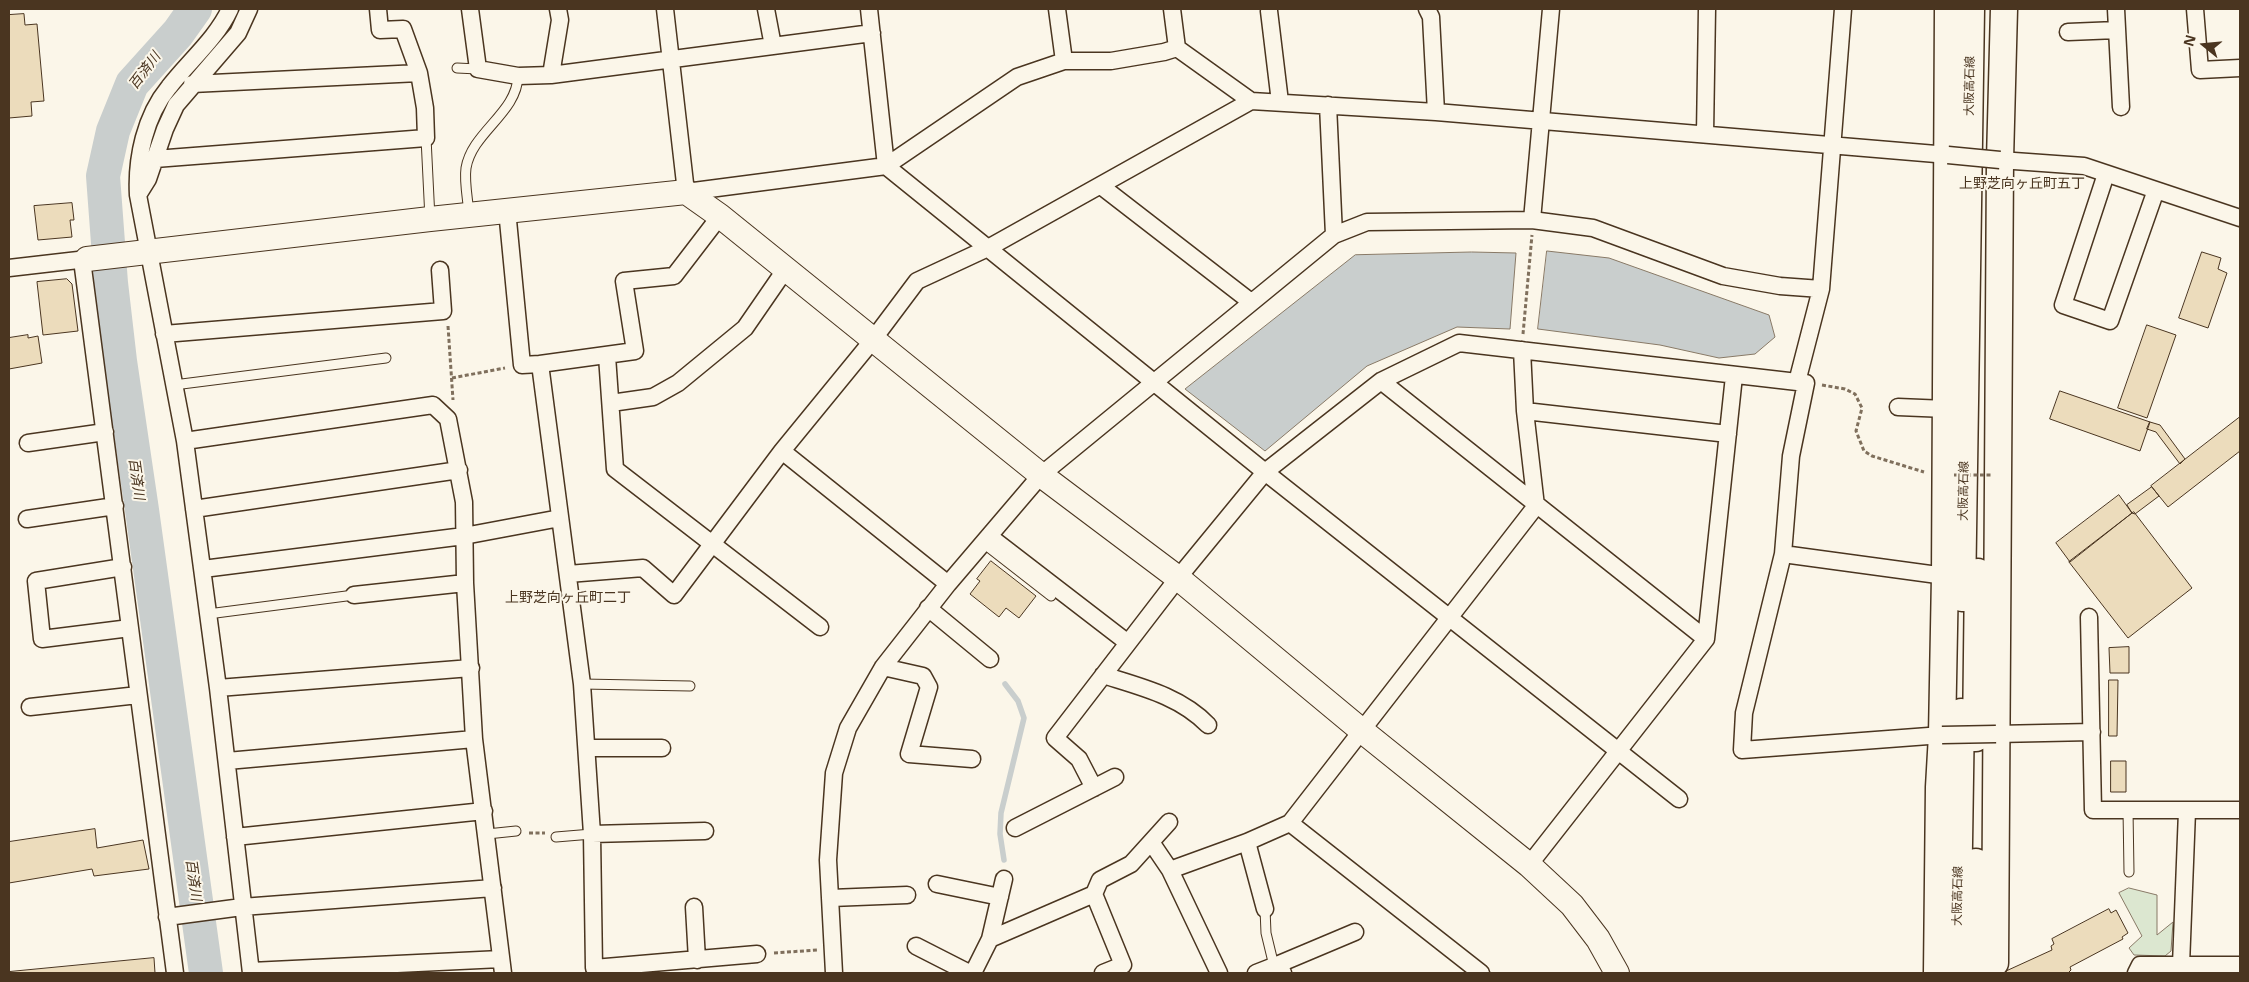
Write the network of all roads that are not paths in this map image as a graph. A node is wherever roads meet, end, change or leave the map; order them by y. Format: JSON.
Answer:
{"nodes":[{"id":1,"x":230,"y":9,"type":"edge"},
{"id":2,"x":249,"y":9,"type":"edge"},
{"id":3,"x":378,"y":9,"type":"edge"},
{"id":4,"x":470,"y":9,"type":"edge"},
{"id":5,"x":558,"y":9,"type":"edge"},
{"id":6,"x":665,"y":9,"type":"edge"},
{"id":7,"x":766,"y":9,"type":"edge"},
{"id":8,"x":869,"y":9,"type":"edge"},
{"id":9,"x":1057,"y":9,"type":"edge"},
{"id":10,"x":1172,"y":9,"type":"edge"},
{"id":11,"x":1427,"y":9,"type":"edge"},
{"id":12,"x":1551,"y":9,"type":"edge"},
{"id":13,"x":1707,"y":9,"type":"edge"},
{"id":14,"x":1843,"y":9,"type":"edge"},
{"id":15,"x":1948,"y":9,"type":"edge"},
{"id":16,"x":1971,"y":9,"type":"edge"},
{"id":17,"x":1987,"y":9,"type":"edge"},
{"id":18,"x":2004,"y":9,"type":"edge"},
{"id":19,"x":2116,"y":9,"type":"edge"},
{"id":20,"x":2195,"y":9,"type":"edge"},
{"id":21,"x":1269,"y":11,"type":"dead end"},
{"id":22,"x":2117,"y":30,"type":"junction"},
{"id":23,"x":2068,"y":32,"type":"dead end"},
{"id":24,"x":872,"y":33,"type":"junction"},
{"id":25,"x":773,"y":46,"type":"junction"},
{"id":26,"x":1177,"y":48,"type":"junction"},
{"id":27,"x":670,"y":59,"type":"junction"},
{"id":28,"x":1064,"y":61,"type":"junction"},
{"id":29,"x":456,"y":68,"type":"dead end"},
{"id":30,"x":2240,"y":68,"type":"edge"},
{"id":31,"x":478,"y":70,"type":"junction"},
{"id":32,"x":420,"y":73,"type":"junction"},
{"id":33,"x":551,"y":75,"type":"junction"},
{"id":34,"x":518,"y":76,"type":"junction"},
{"id":35,"x":192,"y":84,"type":"junction"},
{"id":36,"x":1251,"y":101,"type":"junction"},
{"id":37,"x":1280,"y":102,"type":"junction"},
{"id":38,"x":1328,"y":105,"type":"junction"},
{"id":39,"x":2121,"y":107,"type":"dead end"},
{"id":40,"x":1436,"y":112,"type":"junction"},
{"id":41,"x":1540,"y":120,"type":"junction"},
{"id":42,"x":1704,"y":134,"type":"junction"},
{"id":43,"x":426,"y":138,"type":"junction"},
{"id":44,"x":1834,"y":144,"type":"junction"},
{"id":45,"x":1948,"y":155,"type":"junction"},
{"id":46,"x":155,"y":159,"type":"junction"},
{"id":47,"x":2000,"y":160,"type":"junction"},
{"id":48,"x":886,"y":166,"type":"junction"},
{"id":49,"x":2106,"y":174,"type":"junction"},
{"id":50,"x":1102,"y":186,"type":"junction"},
{"id":51,"x":2156,"y":190,"type":"junction"},
{"id":52,"x":686,"y":192,"type":"junction"},
{"id":53,"x":138,"y":195,"type":"junction"},
{"id":54,"x":508,"y":210,"type":"junction"},
{"id":55,"x":469,"y":214,"type":"junction"},
{"id":56,"x":720,"y":216,"type":"junction"},
{"id":57,"x":2240,"y":218,"type":"edge"},
{"id":58,"x":430,"y":219,"type":"junction"},
{"id":59,"x":1532,"y":220,"type":"junction"},
{"id":60,"x":1334,"y":235,"type":"junction"},
{"id":61,"x":988,"y":248,"type":"junction"},
{"id":62,"x":144,"y":252,"type":"junction"},
{"id":63,"x":85,"y":260,"type":"junction"},
{"id":64,"x":9,"y":268,"type":"edge"},
{"id":65,"x":440,"y":270,"type":"dead end"},
{"id":66,"x":785,"y":270,"type":"junction"},
{"id":67,"x":1821,"y":289,"type":"junction"},
{"id":68,"x":1251,"y":302,"type":"junction"},
{"id":69,"x":164,"y":334,"type":"junction"},
{"id":70,"x":872,"y":341,"type":"junction"},
{"id":71,"x":1522,"y":350,"type":"junction"},
{"id":72,"x":607,"y":356,"type":"junction"},
{"id":73,"x":386,"y":358,"type":"dead end"},
{"id":74,"x":540,"y":364,"type":"junction"},
{"id":75,"x":1734,"y":376,"type":"junction"},
{"id":76,"x":1381,"y":381,"type":"junction"},
{"id":77,"x":1153,"y":382,"type":"junction"},
{"id":78,"x":1802,"y":383,"type":"junction"},
{"id":79,"x":174,"y":385,"type":"junction"},
{"id":80,"x":611,"y":403,"type":"junction"},
{"id":81,"x":1898,"y":407,"type":"dead end"},
{"id":82,"x":1946,"y":409,"type":"junction"},
{"id":83,"x":1526,"y":411,"type":"junction"},
{"id":84,"x":105,"y":432,"type":"junction"},
{"id":85,"x":1728,"y":434,"type":"junction"},
{"id":86,"x":185,"y":441,"type":"junction"},
{"id":87,"x":28,"y":443,"type":"dead end"},
{"id":88,"x":782,"y":451,"type":"junction"},
{"id":89,"x":459,"y":470,"type":"junction"},
{"id":90,"x":1265,"y":472,"type":"junction"},
{"id":91,"x":1041,"y":475,"type":"junction"},
{"id":92,"x":115,"y":506,"type":"junction"},
{"id":93,"x":1536,"y":506,"type":"junction"},
{"id":94,"x":194,"y":509,"type":"junction"},
{"id":95,"x":560,"y":518,"type":"junction"},
{"id":96,"x":27,"y":519,"type":"dead end"},
{"id":97,"x":464,"y":536,"type":"junction"},
{"id":98,"x":986,"y":539,"type":"junction"},
{"id":99,"x":712,"y":544,"type":"junction"},
{"id":100,"x":1783,"y":554,"type":"junction"},
{"id":101,"x":123,"y":567,"type":"junction"},
{"id":102,"x":202,"y":568,"type":"junction"},
{"id":103,"x":568,"y":574,"type":"junction"},
{"id":104,"x":1944,"y":576,"type":"junction"},
{"id":105,"x":1178,"y":578,"type":"junction"},
{"id":106,"x":465,"y":583,"type":"junction"},
{"id":107,"x":948,"y":584,"type":"junction"},
{"id":108,"x":354,"y":595,"type":"joint"},
{"id":109,"x":1051,"y":596,"type":"dead end"},
{"id":110,"x":928,"y":608,"type":"junction"},
{"id":111,"x":208,"y":614,"type":"junction"},
{"id":112,"x":2089,"y":617,"type":"dead end"},
{"id":113,"x":1451,"y":618,"type":"junction"},
{"id":114,"x":820,"y":627,"type":"dead end"},
{"id":115,"x":130,"y":628,"type":"junction"},
{"id":116,"x":1706,"y":639,"type":"junction"},
{"id":117,"x":1128,"y":643,"type":"junction"},
{"id":118,"x":990,"y":658,"type":"dead end"},
{"id":119,"x":883,"y":667,"type":"junction"},
{"id":120,"x":471,"y":668,"type":"junction"},
{"id":121,"x":1103,"y":675,"type":"junction"},
{"id":122,"x":582,"y":684,"type":"junction"},
{"id":123,"x":690,"y":686,"type":"dead end"},
{"id":124,"x":218,"y":688,"type":"junction"},
{"id":125,"x":138,"y":695,"type":"junction"},
{"id":126,"x":30,"y":707,"type":"dead end"},
{"id":127,"x":1208,"y":725,"type":"dead end"},
{"id":128,"x":1361,"y":730,"type":"junction"},
{"id":129,"x":2092,"y":732,"type":"junction"},
{"id":130,"x":1996,"y":734,"type":"junction"},
{"id":131,"x":1942,"y":736,"type":"junction"},
{"id":132,"x":474,"y":739,"type":"junction"},
{"id":133,"x":588,"y":748,"type":"junction"},
{"id":134,"x":662,"y":748,"type":"dead end"},
{"id":135,"x":1618,"y":749,"type":"junction"},
{"id":136,"x":972,"y":759,"type":"dead end"},
{"id":137,"x":227,"y":761,"type":"junction"},
{"id":138,"x":1115,"y":777,"type":"dead end"},
{"id":139,"x":1094,"y":788,"type":"junction"},
{"id":140,"x":1679,"y":799,"type":"dead end"},
{"id":141,"x":2128,"y":810,"type":"junction"},
{"id":142,"x":2240,"y":810,"type":"edge"},
{"id":143,"x":484,"y":811,"type":"junction"},
{"id":144,"x":2187,"y":811,"type":"junction"},
{"id":145,"x":1169,"y":822,"type":"dead end"},
{"id":146,"x":1290,"y":823,"type":"junction"},
{"id":147,"x":1015,"y":828,"type":"dead end"},
{"id":148,"x":516,"y":831,"type":"road end"},
{"id":149,"x":705,"y":831,"type":"dead end"},
{"id":150,"x":487,"y":834,"type":"junction"},
{"id":151,"x":592,"y":834,"type":"junction"},
{"id":152,"x":235,"y":837,"type":"junction"},
{"id":153,"x":556,"y":837,"type":"road end"},
{"id":154,"x":1151,"y":842,"type":"junction"},
{"id":155,"x":1247,"y":842,"type":"junction"},
{"id":156,"x":1529,"y":864,"type":"junction"},
{"id":157,"x":1170,"y":870,"type":"junction"},
{"id":158,"x":2128,"y":872,"type":"dead end"},
{"id":159,"x":1004,"y":879,"type":"dead end"},
{"id":160,"x":937,"y":884,"type":"dead end"},
{"id":161,"x":493,"y":888,"type":"junction"},
{"id":162,"x":1094,"y":894,"type":"junction"},
{"id":163,"x":907,"y":895,"type":"dead end"},
{"id":164,"x":1000,"y":897,"type":"junction"},
{"id":165,"x":831,"y":898,"type":"junction"},
{"id":166,"x":694,"y":907,"type":"dead end"},
{"id":167,"x":237,"y":908,"type":"junction"},
{"id":168,"x":1265,"y":909,"type":"joint"},
{"id":169,"x":170,"y":916,"type":"junction"},
{"id":170,"x":1354,"y":932,"type":"dead end"},
{"id":171,"x":990,"y":939,"type":"junction"},
{"id":172,"x":916,"y":946,"type":"dead end"},
{"id":173,"x":757,"y":954,"type":"road end"},
{"id":174,"x":706,"y":964,"type":"edge"},
{"id":175,"x":2181,"y":965,"type":"junction"},
{"id":176,"x":2240,"y":965,"type":"edge"},
{"id":177,"x":502,"y":966,"type":"edge"},
{"id":178,"x":1278,"y":968,"type":"edge"},
{"id":179,"x":251,"y":972,"type":"edge"},
{"id":180,"x":175,"y":973,"type":"edge"},
{"id":181,"x":834,"y":973,"type":"edge"},
{"id":182,"x":969,"y":973,"type":"edge"},
{"id":183,"x":973,"y":973,"type":"edge"},
{"id":184,"x":1103,"y":973,"type":"edge"},
{"id":185,"x":1219,"y":973,"type":"edge"},
{"id":186,"x":1256,"y":973,"type":"edge"},
{"id":187,"x":1481,"y":973,"type":"edge"},
{"id":188,"x":1617,"y":973,"type":"edge"},
{"id":189,"x":1937,"y":973,"type":"edge"},
{"id":190,"x":1957,"y":973,"type":"edge"},
{"id":191,"x":1977,"y":973,"type":"edge"},
{"id":192,"x":1995,"y":973,"type":"edge"},
{"id":193,"x":2136,"y":973,"type":"edge"}],
"edges":[{"from":1,"to":53,"type":"street"},
{"from":2,"to":35,"type":"street"},
{"from":3,"to":32,"type":"street"},
{"from":4,"to":31,"type":"street"},
{"from":5,"to":33,"type":"street"},
{"from":6,"to":27,"type":"street"},
{"from":7,"to":25,"type":"street"},
{"from":8,"to":24,"type":"street"},
{"from":9,"to":28,"type":"street"},
{"from":10,"to":26,"type":"street"},
{"from":11,"to":40,"type":"street"},
{"from":12,"to":41,"type":"street"},
{"from":13,"to":42,"type":"street"},
{"from":14,"to":44,"type":"street"},
{"from":15,"to":45,"type":"main road"},
{"from":16,"to":190,"type":"main road","name":"大阪高石線"},
{"from":17,"to":191,"type":"main road","name":"大阪高石線"},
{"from":18,"to":47,"type":"main road"},
{"from":19,"to":22,"type":"street"},
{"from":20,"to":30,"type":"street"},
{"from":21,"to":37,"type":"street"},
{"from":22,"to":23,"type":"street"},
{"from":22,"to":39,"type":"street"},
{"from":24,"to":25,"type":"street"},
{"from":24,"to":48,"type":"street"},
{"from":25,"to":27,"type":"street"},
{"from":26,"to":28,"type":"street"},
{"from":26,"to":36,"type":"street"},
{"from":27,"to":33,"type":"street"},
{"from":27,"to":52,"type":"street"},
{"from":28,"to":48,"type":"street"},
{"from":29,"to":31,"type":"lane"},
{"from":31,"to":34,"type":"street"},
{"from":32,"to":35,"type":"street"},
{"from":32,"to":43,"type":"street"},
{"from":33,"to":34,"type":"street"},
{"from":34,"to":55,"type":"lane"},
{"from":35,"to":46,"type":"street"},
{"from":36,"to":37,"type":"street"},
{"from":36,"to":50,"type":"street"},
{"from":37,"to":38,"type":"street"},
{"from":38,"to":40,"type":"street"},
{"from":38,"to":60,"type":"street"},
{"from":40,"to":41,"type":"street"},
{"from":41,"to":42,"type":"street"},
{"from":41,"to":59,"type":"street"},
{"from":42,"to":44,"type":"street"},
{"from":43,"to":46,"type":"street"},
{"from":43,"to":58,"type":"lane"},
{"from":44,"to":45,"type":"street"},
{"from":44,"to":67,"type":"street"},
{"from":45,"to":47,"type":"street","bridge":true},
{"from":45,"to":82,"type":"main road"},
{"from":46,"to":53,"type":"street"},
{"from":47,"to":49,"type":"street"},
{"from":47,"to":130,"type":"main road"},
{"from":48,"to":52,"type":"street"},
{"from":48,"to":61,"type":"street"},
{"from":49,"to":51,"type":"street"},
{"from":49,"to":51,"type":"street"},
{"from":50,"to":61,"type":"street"},
{"from":50,"to":68,"type":"street"},
{"from":51,"to":57,"type":"street"},
{"from":52,"to":54,"type":"street"},
{"from":52,"to":56,"type":"street"},
{"from":53,"to":62,"type":"street"},
{"from":54,"to":55,"type":"street"},
{"from":54,"to":74,"type":"street"},
{"from":55,"to":58,"type":"street"},
{"from":56,"to":66,"type":"street"},
{"from":56,"to":72,"type":"street"},
{"from":58,"to":62,"type":"street"},
{"from":59,"to":60,"type":"street"},
{"from":59,"to":67,"type":"street"},
{"from":60,"to":68,"type":"street"},
{"from":61,"to":70,"type":"street"},
{"from":61,"to":77,"type":"street"},
{"from":62,"to":63,"type":"street"},
{"from":62,"to":69,"type":"street"},
{"from":63,"to":64,"type":"street"},
{"from":63,"to":84,"type":"street"},
{"from":65,"to":69,"type":"street"},
{"from":66,"to":70,"type":"street"},
{"from":66,"to":80,"type":"street"},
{"from":67,"to":78,"type":"street"},
{"from":68,"to":77,"type":"street"},
{"from":69,"to":79,"type":"street"},
{"from":70,"to":88,"type":"street"},
{"from":70,"to":91,"type":"street"},
{"from":71,"to":75,"type":"street"},
{"from":71,"to":76,"type":"street"},
{"from":71,"to":83,"type":"street"},
{"from":72,"to":74,"type":"street"},
{"from":72,"to":80,"type":"street"},
{"from":73,"to":79,"type":"lane"},
{"from":74,"to":95,"type":"street"},
{"from":75,"to":78,"type":"street"},
{"from":75,"to":85,"type":"street"},
{"from":76,"to":90,"type":"street"},
{"from":76,"to":93,"type":"street"},
{"from":77,"to":90,"type":"street"},
{"from":77,"to":91,"type":"street"},
{"from":78,"to":100,"type":"street"},
{"from":79,"to":86,"type":"street"},
{"from":80,"to":99,"type":"street"},
{"from":81,"to":82,"type":"street"},
{"from":82,"to":104,"type":"main road"},
{"from":83,"to":85,"type":"street"},
{"from":83,"to":93,"type":"street"},
{"from":84,"to":87,"type":"street"},
{"from":84,"to":92,"type":"street"},
{"from":85,"to":116,"type":"street"},
{"from":86,"to":89,"type":"street"},
{"from":86,"to":94,"type":"street"},
{"from":88,"to":99,"type":"street"},
{"from":88,"to":107,"type":"street"},
{"from":89,"to":94,"type":"street"},
{"from":89,"to":97,"type":"street"},
{"from":90,"to":105,"type":"street"},
{"from":90,"to":113,"type":"street"},
{"from":91,"to":98,"type":"street"},
{"from":91,"to":105,"type":"street"},
{"from":92,"to":96,"type":"street"},
{"from":92,"to":101,"type":"street"},
{"from":93,"to":113,"type":"street"},
{"from":93,"to":116,"type":"street"},
{"from":94,"to":102,"type":"street"},
{"from":95,"to":97,"type":"street"},
{"from":95,"to":103,"type":"street"},
{"from":97,"to":102,"type":"street"},
{"from":97,"to":106,"type":"street"},
{"from":98,"to":107,"type":"street"},
{"from":98,"to":109,"type":"lane"},
{"from":98,"to":117,"type":"street"},
{"from":99,"to":103,"type":"street"},
{"from":99,"to":114,"type":"street"},
{"from":100,"to":104,"type":"street"},
{"from":100,"to":131,"type":"street"},
{"from":101,"to":115,"type":"street"},
{"from":101,"to":115,"type":"street"},
{"from":102,"to":111,"type":"street"},
{"from":103,"to":122,"type":"street"},
{"from":104,"to":131,"type":"main road"},
{"from":105,"to":117,"type":"street"},
{"from":105,"to":128,"type":"street"},
{"from":106,"to":108,"type":"street"},
{"from":106,"to":120,"type":"street"},
{"from":107,"to":110,"type":"street"},
{"from":108,"to":111,"type":"lane"},
{"from":110,"to":118,"type":"street"},
{"from":110,"to":119,"type":"street"},
{"from":111,"to":124,"type":"street"},
{"from":112,"to":129,"type":"street"},
{"from":113,"to":128,"type":"street"},
{"from":113,"to":135,"type":"street"},
{"from":115,"to":125,"type":"street"},
{"from":116,"to":135,"type":"street"},
{"from":117,"to":121,"type":"street"},
{"from":119,"to":136,"type":"street"},
{"from":119,"to":165,"type":"street"},
{"from":120,"to":124,"type":"street"},
{"from":120,"to":132,"type":"street"},
{"from":121,"to":127,"type":"street"},
{"from":121,"to":139,"type":"street"},
{"from":122,"to":123,"type":"lane"},
{"from":122,"to":133,"type":"street"},
{"from":124,"to":137,"type":"street"},
{"from":125,"to":126,"type":"street"},
{"from":125,"to":169,"type":"street"},
{"from":128,"to":146,"type":"street"},
{"from":128,"to":156,"type":"street"},
{"from":129,"to":130,"type":"street"},
{"from":129,"to":141,"type":"street"},
{"from":130,"to":131,"type":"street","bridge":true},
{"from":130,"to":192,"type":"main road"},
{"from":131,"to":189,"type":"main road"},
{"from":132,"to":137,"type":"street"},
{"from":132,"to":143,"type":"street"},
{"from":133,"to":134,"type":"street"},
{"from":133,"to":151,"type":"street"},
{"from":135,"to":140,"type":"street"},
{"from":135,"to":156,"type":"street"},
{"from":137,"to":152,"type":"street"},
{"from":138,"to":139,"type":"street"},
{"from":139,"to":147,"type":"street"},
{"from":141,"to":144,"type":"street"},
{"from":141,"to":158,"type":"lane"},
{"from":142,"to":144,"type":"street"},
{"from":143,"to":150,"type":"street"},
{"from":143,"to":152,"type":"street"},
{"from":144,"to":175,"type":"street"},
{"from":145,"to":154,"type":"street"},
{"from":146,"to":155,"type":"street"},
{"from":146,"to":187,"type":"street"},
{"from":148,"to":150,"type":"lane"},
{"from":149,"to":151,"type":"street"},
{"from":150,"to":161,"type":"street"},
{"from":151,"to":153,"type":"lane"},
{"from":151,"to":174,"type":"street"},
{"from":152,"to":167,"type":"street"},
{"from":154,"to":157,"type":"street"},
{"from":154,"to":162,"type":"street"},
{"from":155,"to":157,"type":"street"},
{"from":155,"to":168,"type":"street"},
{"from":156,"to":188,"type":"street"},
{"from":157,"to":185,"type":"street"},
{"from":159,"to":164,"type":"street"},
{"from":160,"to":164,"type":"street"},
{"from":161,"to":167,"type":"street"},
{"from":161,"to":177,"type":"street"},
{"from":162,"to":171,"type":"street"},
{"from":162,"to":184,"type":"street"},
{"from":163,"to":165,"type":"street"},
{"from":164,"to":171,"type":"street"},
{"from":165,"to":181,"type":"street"},
{"from":166,"to":174,"type":"street"},
{"from":167,"to":169,"type":"street"},
{"from":167,"to":179,"type":"street"},
{"from":168,"to":178,"type":"lane"},
{"from":169,"to":180,"type":"street"},
{"from":170,"to":178,"type":"street"},
{"from":171,"to":183,"type":"street"},
{"from":172,"to":182,"type":"street"},
{"from":173,"to":174,"type":"street"},
{"from":175,"to":176,"type":"street"},
{"from":175,"to":193,"type":"street"},
{"from":177,"to":179,"type":"street"},
{"from":178,"to":186,"type":"street"}]}
